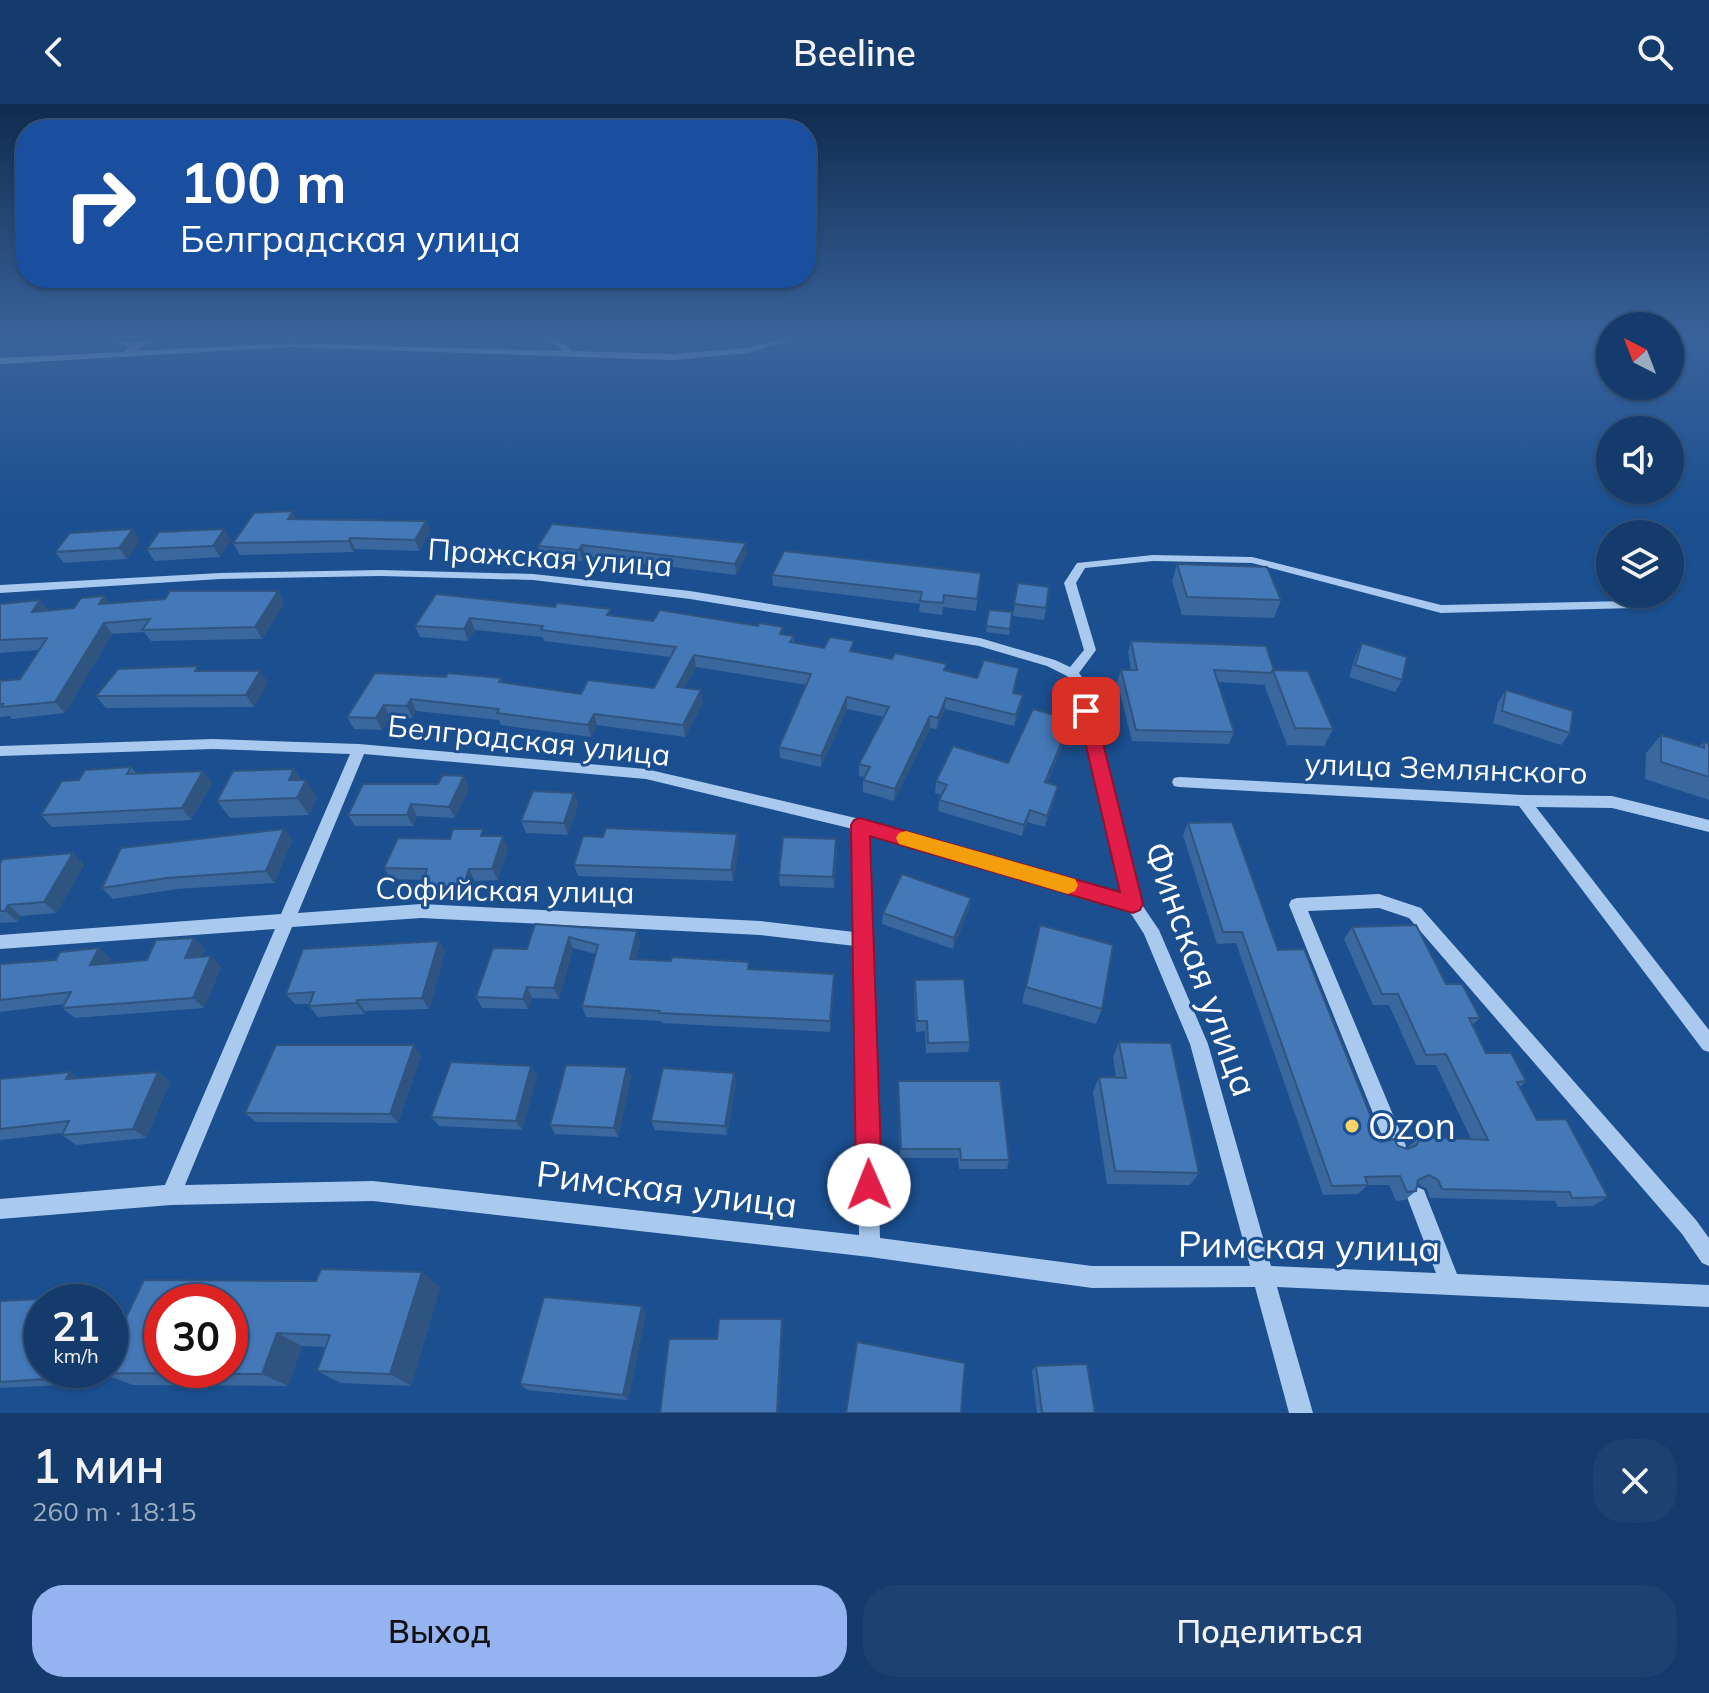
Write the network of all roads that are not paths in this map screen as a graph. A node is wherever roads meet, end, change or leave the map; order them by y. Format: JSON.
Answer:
{"nodes":[{"id":1,"x":0,"y":589,"type":"edge"},
{"id":2,"x":1596,"y":605,"type":"edge"},
{"id":3,"x":1076,"y":679,"type":"junction"},
{"id":4,"x":359,"y":749,"type":"junction"},
{"id":5,"x":0,"y":751,"type":"edge"},
{"id":6,"x":1179,"y":782,"type":"dead end"},
{"id":7,"x":1523,"y":801,"type":"junction"},
{"id":8,"x":860,"y":825,"type":"junction"},
{"id":9,"x":1709,"y":826,"type":"edge"},
{"id":10,"x":1133,"y":904,"type":"junction"},
{"id":11,"x":288,"y":920,"type":"junction"},
{"id":12,"x":864,"y":940,"type":"junction"},
{"id":13,"x":0,"y":942,"type":"edge"},
{"id":14,"x":1709,"y":1044,"type":"edge"},
{"id":15,"x":1396,"y":1146,"type":"edge"},
{"id":16,"x":171,"y":1195,"type":"junction"},
{"id":17,"x":1417,"y":1197,"type":"edge"},
{"id":18,"x":0,"y":1209,"type":"edge"},
{"id":19,"x":870,"y":1247,"type":"junction"},
{"id":20,"x":1709,"y":1256,"type":"edge"},
{"id":21,"x":1264,"y":1276,"type":"junction"},
{"id":22,"x":1450,"y":1283,"type":"junction"},
{"id":23,"x":1709,"y":1296,"type":"edge"},
{"id":24,"x":1301,"y":1413,"type":"edge"}],
"edges":[{"from":1,"to":3,"type":"street","name":"Пражская улица"},
{"from":2,"to":3,"type":"street"},
{"from":3,"to":10,"type":"street","name":"Финская улица"},
{"from":4,"to":5,"type":"street","name":"Белградская улица"},
{"from":4,"to":8,"type":"street","name":"Белградская улица"},
{"from":4,"to":11,"type":"street"},
{"from":6,"to":7,"type":"street","name":"улица Землянского"},
{"from":7,"to":9,"type":"street","name":"улица Землянского"},
{"from":7,"to":14,"type":"street"},
{"from":8,"to":10,"type":"street","name":"Белградская улица"},
{"from":8,"to":12,"type":"street"},
{"from":10,"to":21,"type":"street","name":"Финская улица"},
{"from":11,"to":12,"type":"street","name":"Софийская улица"},
{"from":11,"to":13,"type":"street","name":"Софийская улица"},
{"from":11,"to":16,"type":"street"},
{"from":12,"to":19,"type":"street"},
{"from":15,"to":20,"type":"street"},
{"from":16,"to":18,"type":"street","name":"Римская улица"},
{"from":16,"to":19,"type":"street","name":"Римская улица"},
{"from":17,"to":22,"type":"street"},
{"from":19,"to":21,"type":"street","name":"Римская улица"},
{"from":21,"to":22,"type":"street","name":"Римская улица"},
{"from":21,"to":24,"type":"street","name":"Финская улица"},
{"from":22,"to":23,"type":"street","name":"Римская улица"}]}
